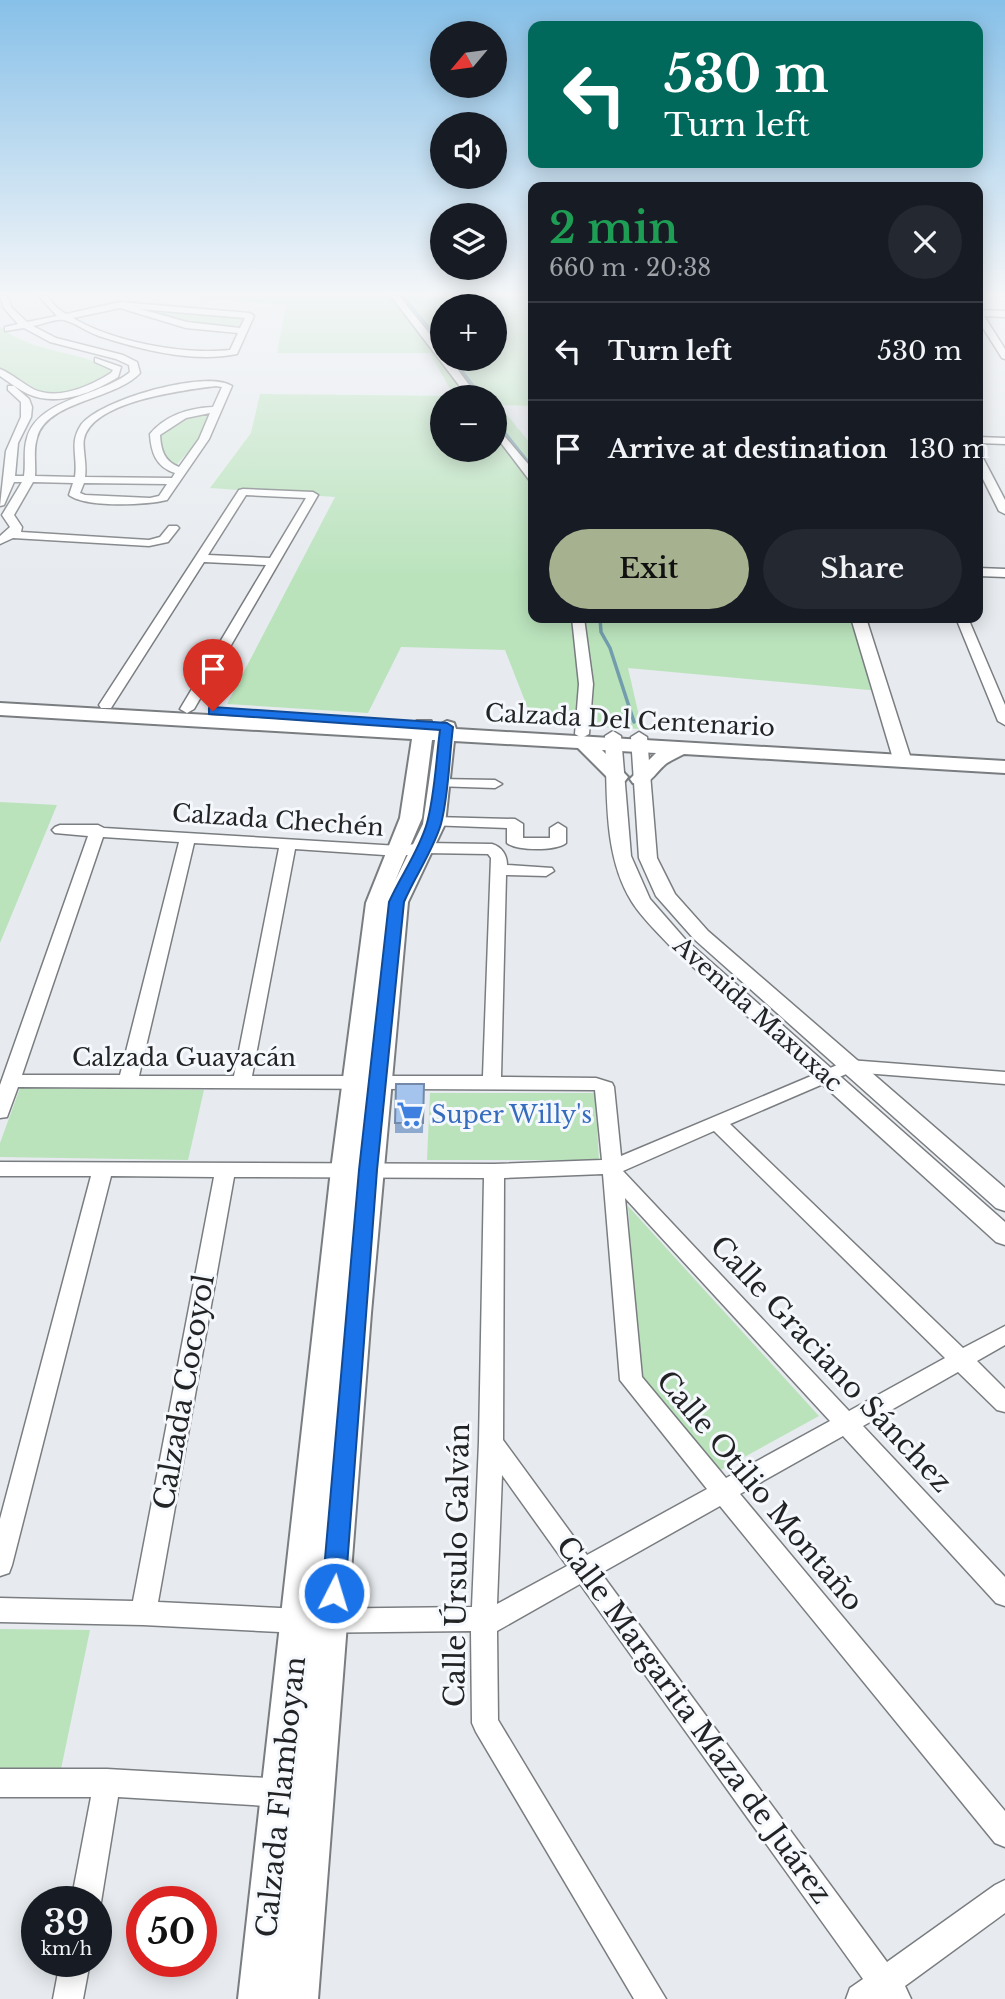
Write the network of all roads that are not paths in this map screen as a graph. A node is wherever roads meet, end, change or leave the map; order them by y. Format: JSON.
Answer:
{"nodes":[{"id":1,"x":12,"y":389,"type":"edge"},
{"id":2,"x":23,"y":389,"type":"edge"},
{"id":3,"x":73,"y":389,"type":"edge"},
{"id":4,"x":104,"y":389,"type":"edge"},
{"id":5,"x":173,"y":389,"type":"edge"},
{"id":6,"x":225,"y":389,"type":"edge"},
{"id":7,"x":75,"y":400,"type":"junction"},
{"id":8,"x":26,"y":401,"type":"junction"},
{"id":9,"x":216,"y":410,"type":"junction"},
{"id":10,"x":983,"y":440,"type":"edge"},
{"id":11,"x":1005,"y":441,"type":"edge"},
{"id":12,"x":507,"y":444,"type":"edge"},
{"id":13,"x":983,"y":468,"type":"edge"},
{"id":14,"x":528,"y":471,"type":"edge"},
{"id":15,"x":177,"y":476,"type":"junction"},
{"id":16,"x":12,"y":479,"type":"junction"},
{"id":17,"x":30,"y":479,"type":"junction"},
{"id":18,"x":80,"y":481,"type":"junction"},
{"id":19,"x":0,"y":503,"type":"edge"},
{"id":20,"x":1005,"y":512,"type":"edge"},
{"id":21,"x":0,"y":519,"type":"edge"},
{"id":22,"x":173,"y":528,"type":"dead end"},
{"id":23,"x":13,"y":529,"type":"junction"},
{"id":24,"x":0,"y":540,"type":"edge"},
{"id":25,"x":204,"y":554,"type":"junction"},
{"id":26,"x":276,"y":558,"type":"junction"},
{"id":27,"x":983,"y":572,"type":"edge"},
{"id":28,"x":1005,"y":573,"type":"edge"},
{"id":29,"x":983,"y":578,"type":"edge"},
{"id":30,"x":1005,"y":579,"type":"edge"},
{"id":31,"x":579,"y":623,"type":"edge"},
{"id":32,"x":860,"y":623,"type":"edge"},
{"id":33,"x":964,"y":623,"type":"edge"},
{"id":34,"x":0,"y":700,"type":"edge"},
{"id":35,"x":106,"y":705,"type":"junction"},
{"id":36,"x":0,"y":709,"type":"edge"},
{"id":37,"x":187,"y":709,"type":"junction"},
{"id":38,"x":1005,"y":722,"type":"edge"},
{"id":39,"x":434,"y":731,"type":"junction"},
{"id":40,"x":584,"y":739,"type":"junction"},
{"id":41,"x":613,"y":741,"type":"junction"},
{"id":42,"x":639,"y":743,"type":"junction"},
{"id":43,"x":677,"y":750,"type":"junction"},
{"id":44,"x":902,"y":757,"type":"junction"},
{"id":45,"x":1005,"y":758,"type":"edge"},
{"id":46,"x":1005,"y":768,"type":"edge"},
{"id":47,"x":618,"y":777,"type":"junction"},
{"id":48,"x":640,"y":779,"type":"junction"},
{"id":49,"x":439,"y":783,"type":"junction"},
{"id":50,"x":495,"y":784,"type":"dead end"},
{"id":51,"x":558,"y":828,"type":"dead end"},
{"id":52,"x":60,"y":830,"type":"dead end"},
{"id":53,"x":98,"y":830,"type":"junction"},
{"id":54,"x":620,"y":831,"type":"junction"},
{"id":55,"x":646,"y":832,"type":"junction"},
{"id":56,"x":188,"y":836,"type":"junction"},
{"id":57,"x":419,"y":840,"type":"junction"},
{"id":58,"x":288,"y":844,"type":"junction"},
{"id":59,"x":498,"y":870,"type":"junction"},
{"id":60,"x":546,"y":871,"type":"dead end"},
{"id":61,"x":849,"y":1066,"type":"junction"},
{"id":62,"x":826,"y":1076,"type":"junction"},
{"id":63,"x":1005,"y":1079,"type":"edge"},
{"id":64,"x":11,"y":1081,"type":"junction"},
{"id":65,"x":128,"y":1081,"type":"junction"},
{"id":66,"x":243,"y":1082,"type":"junction"},
{"id":67,"x":366,"y":1082,"type":"junction"},
{"id":68,"x":492,"y":1084,"type":"junction"},
{"id":69,"x":605,"y":1087,"type":"joint"},
{"id":70,"x":0,"y":1112,"type":"edge"},
{"id":71,"x":716,"y":1122,"type":"junction"},
{"id":72,"x":0,"y":1169,"type":"edge"},
{"id":73,"x":103,"y":1170,"type":"junction"},
{"id":74,"x":357,"y":1170,"type":"junction"},
{"id":75,"x":613,"y":1170,"type":"junction"},
{"id":76,"x":225,"y":1171,"type":"junction"},
{"id":77,"x":494,"y":1171,"type":"junction"},
{"id":78,"x":1005,"y":1202,"type":"edge"},
{"id":79,"x":1005,"y":1236,"type":"edge"},
{"id":80,"x":1005,"y":1335,"type":"edge"},
{"id":81,"x":962,"y":1360,"type":"junction"},
{"id":82,"x":1005,"y":1403,"type":"edge"},
{"id":83,"x":847,"y":1424,"type":"junction"},
{"id":84,"x":491,"y":1442,"type":"junction"},
{"id":85,"x":722,"y":1492,"type":"junction"},
{"id":86,"x":0,"y":1565,"type":"edge"},
{"id":87,"x":584,"y":1570,"type":"junction"},
{"id":88,"x":1005,"y":1595,"type":"edge"},
{"id":89,"x":0,"y":1610,"type":"edge"},
{"id":90,"x":143,"y":1613,"type":"junction"},
{"id":91,"x":332,"y":1619,"type":"junction"},
{"id":92,"x":300,"y":1621,"type":"junction"},
{"id":93,"x":484,"y":1622,"type":"junction"},
{"id":94,"x":0,"y":1783,"type":"edge"},
{"id":95,"x":107,"y":1783,"type":"junction"},
{"id":96,"x":283,"y":1793,"type":"junction"},
{"id":97,"x":316,"y":1793,"type":"junction"},
{"id":98,"x":1005,"y":1833,"type":"edge"},
{"id":99,"x":89,"y":1886,"type":"edge"},
{"id":100,"x":1005,"y":1895,"type":"edge"},
{"id":101,"x":72,"y":1977,"type":"edge"},
{"id":102,"x":880,"y":1993,"type":"edge"},
{"id":103,"x":68,"y":1999,"type":"edge"},
{"id":104,"x":259,"y":1999,"type":"edge"},
{"id":105,"x":297,"y":1999,"type":"edge"},
{"id":106,"x":651,"y":1999,"type":"edge"}],
"edges":[{"from":1,"to":8,"type":"street"},
{"from":2,"to":3,"type":"street"},
{"from":4,"to":7,"type":"street"},
{"from":5,"to":18,"type":"street"},
{"from":6,"to":9,"type":"street"},
{"from":7,"to":8,"type":"street"},
{"from":7,"to":17,"type":"street"},
{"from":8,"to":16,"type":"street"},
{"from":9,"to":15,"type":"street"},
{"from":9,"to":15,"type":"street"},
{"from":10,"to":11,"type":"street"},
{"from":12,"to":14,"type":"street"},
{"from":13,"to":20,"type":"street"},
{"from":15,"to":18,"type":"street"},
{"from":15,"to":18,"type":"street"},
{"from":16,"to":17,"type":"street"},
{"from":16,"to":19,"type":"street"},
{"from":17,"to":18,"type":"street"},
{"from":17,"to":23,"type":"street"},
{"from":21,"to":23,"type":"street"},
{"from":22,"to":23,"type":"street"},
{"from":23,"to":24,"type":"street"},
{"from":25,"to":26,"type":"street"},
{"from":25,"to":26,"type":"street"},
{"from":25,"to":35,"type":"street"},
{"from":26,"to":37,"type":"street"},
{"from":27,"to":28,"type":"street"},
{"from":29,"to":30,"type":"street"},
{"from":31,"to":40,"type":"street"},
{"from":32,"to":44,"type":"street"},
{"from":33,"to":38,"type":"street"},
{"from":34,"to":35,"type":"main road","name":"Calzada Del Centenario"},
{"from":35,"to":37,"type":"main road","name":"Calzada Del Centenario"},
{"from":36,"to":39,"type":"main road","name":"Calzada Del Centenario"},
{"from":37,"to":39,"type":"main road","name":"Calzada Del Centenario"},
{"from":39,"to":40,"type":"main road","name":"Calzada Del Centenario"},
{"from":39,"to":49,"type":"main road","name":"Calzada Flamboyan"},
{"from":39,"to":57,"type":"main road","name":"Calzada Flamboyan"},
{"from":40,"to":41,"type":"main road","name":"Calzada Del Centenario"},
{"from":40,"to":47,"type":"main road"},
{"from":41,"to":42,"type":"main road","name":"Calzada Del Centenario"},
{"from":41,"to":47,"type":"street","name":"Avenida Maxuxac"},
{"from":42,"to":43,"type":"main road","name":"Calzada Del Centenario"},
{"from":42,"to":44,"type":"main road","name":"Calzada Del Centenario"},
{"from":42,"to":48,"type":"street","name":"Avenida Maxuxac"},
{"from":43,"to":44,"type":"main road","name":"Calzada Del Centenario"},
{"from":43,"to":48,"type":"main road"},
{"from":44,"to":45,"type":"main road","name":"Calzada Del Centenario"},
{"from":44,"to":46,"type":"main road","name":"Calzada Del Centenario"},
{"from":47,"to":54,"type":"street","name":"Avenida Maxuxac"},
{"from":48,"to":55,"type":"street","name":"Avenida Maxuxac"},
{"from":49,"to":50,"type":"street"},
{"from":49,"to":57,"type":"main road","name":"Calzada Flamboyan"},
{"from":51,"to":57,"type":"street"},
{"from":52,"to":53,"type":"street","name":"Calzada Chechén"},
{"from":53,"to":56,"type":"street","name":"Calzada Chechén"},
{"from":53,"to":64,"type":"street"},
{"from":54,"to":55,"type":"street"},
{"from":54,"to":62,"type":"street","name":"Avenida Maxuxac"},
{"from":55,"to":61,"type":"street","name":"Avenida Maxuxac"},
{"from":56,"to":58,"type":"street","name":"Calzada Chechén"},
{"from":56,"to":65,"type":"street"},
{"from":57,"to":58,"type":"street","name":"Calzada Chechén"},
{"from":57,"to":59,"type":"street","name":"Calzada Chechén"},
{"from":57,"to":67,"type":"main road","name":"Calzada Flamboyan"},
{"from":58,"to":66,"type":"street"},
{"from":59,"to":60,"type":"street"},
{"from":59,"to":68,"type":"street"},
{"from":61,"to":62,"type":"street"},
{"from":61,"to":63,"type":"street"},
{"from":61,"to":78,"type":"street","name":"Avenida Maxuxac"},
{"from":62,"to":71,"type":"street"},
{"from":62,"to":79,"type":"street","name":"Avenida Maxuxac"},
{"from":64,"to":65,"type":"street","name":"Calzada Guayacán"},
{"from":64,"to":70,"type":"street"},
{"from":65,"to":66,"type":"street","name":"Calzada Guayacán"},
{"from":66,"to":67,"type":"street","name":"Calzada Guayacán"},
{"from":67,"to":68,"type":"street","name":"Calzada Guayacán"},
{"from":67,"to":74,"type":"main road","name":"Calzada Flamboyan"},
{"from":68,"to":69,"type":"street","name":"Calzada Guayacán"},
{"from":69,"to":75,"type":"street","name":"Calle Otilio Montaño"},
{"from":71,"to":75,"type":"street"},
{"from":71,"to":81,"type":"street"},
{"from":72,"to":73,"type":"street"},
{"from":73,"to":76,"type":"street"},
{"from":73,"to":86,"type":"street"},
{"from":74,"to":76,"type":"street"},
{"from":74,"to":77,"type":"street"},
{"from":74,"to":91,"type":"main road","name":"Calzada Flamboyan"},
{"from":74,"to":92,"type":"main road","name":"Calzada Flamboyan"},
{"from":75,"to":77,"type":"street"},
{"from":75,"to":83,"type":"street","name":"Calle Graciano Sánchez"},
{"from":75,"to":85,"type":"street","name":"Calle Otilio Montaño"},
{"from":76,"to":90,"type":"street","name":"Calzada Cocoyol"},
{"from":77,"to":84,"type":"street","name":"Calle Úrsulo Galván"},
{"from":80,"to":81,"type":"street"},
{"from":81,"to":82,"type":"street"},
{"from":81,"to":83,"type":"street"},
{"from":83,"to":85,"type":"street"},
{"from":83,"to":88,"type":"street","name":"Calle Graciano Sánchez"},
{"from":84,"to":87,"type":"street","name":"Calle Margarita Maza de Juárez"},
{"from":84,"to":93,"type":"street","name":"Calle Úrsulo Galván"},
{"from":85,"to":87,"type":"street"},
{"from":85,"to":98,"type":"street","name":"Calle Otilio Montaño"},
{"from":87,"to":93,"type":"street"},
{"from":87,"to":102,"type":"street","name":"Calle Margarita Maza de Juárez"},
{"from":89,"to":90,"type":"street"},
{"from":90,"to":92,"type":"street"},
{"from":91,"to":92,"type":"street"},
{"from":91,"to":93,"type":"street"},
{"from":91,"to":97,"type":"main road","name":"Calzada Flamboyan"},
{"from":92,"to":96,"type":"main road","name":"Calzada Flamboyan"},
{"from":93,"to":106,"type":"street","name":"Calle Úrsulo Galván"},
{"from":94,"to":95,"type":"street"},
{"from":95,"to":96,"type":"street"},
{"from":95,"to":99,"type":"street"},
{"from":96,"to":97,"type":"street"},
{"from":96,"to":104,"type":"main road","name":"Calzada Flamboyan"},
{"from":97,"to":105,"type":"main road","name":"Calzada Flamboyan"},
{"from":100,"to":102,"type":"street"},
{"from":101,"to":103,"type":"street"}]}
